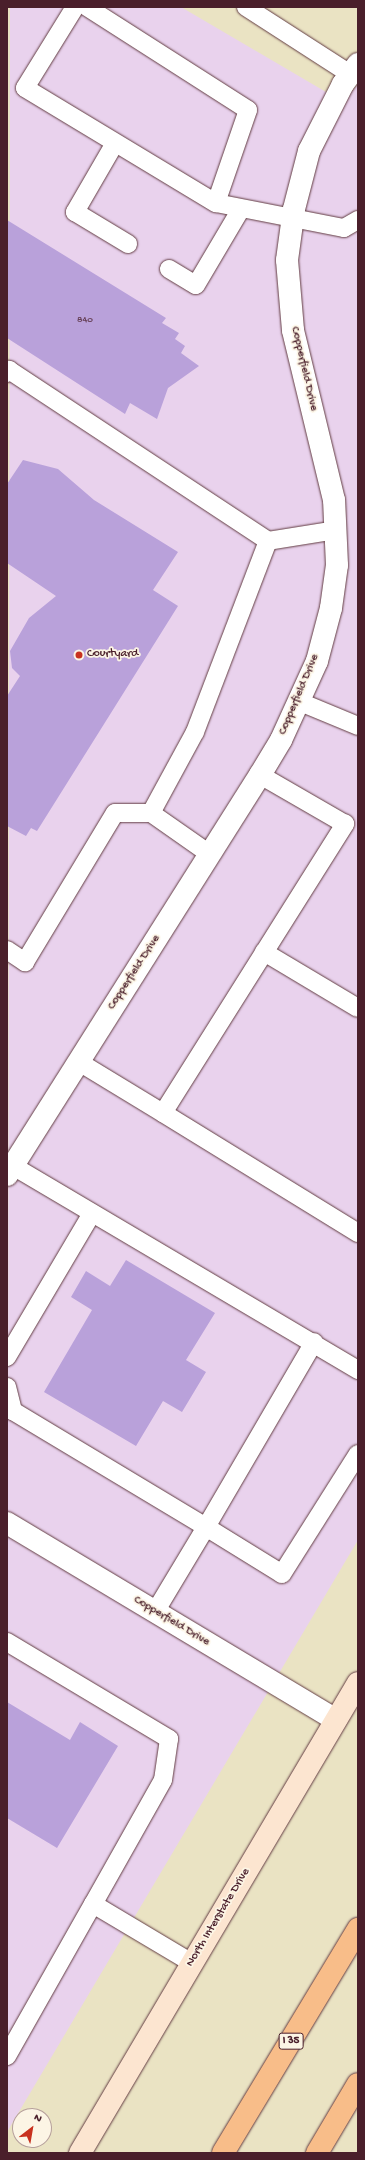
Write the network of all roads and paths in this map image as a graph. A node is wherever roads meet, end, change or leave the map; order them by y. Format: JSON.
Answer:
{"nodes":[{"id":1,"x":76,"y":7,"type":"edge"},
{"id":2,"x":87,"y":7,"type":"edge"},
{"id":3,"x":246,"y":7,"type":"edge"},
{"id":4,"x":354,"y":69,"type":"edge"},
{"id":5,"x":115,"y":143,"type":"junction"},
{"id":6,"x":216,"y":203,"type":"junction"},
{"id":7,"x":241,"y":209,"type":"junction"},
{"id":8,"x":358,"y":220,"type":"edge"},
{"id":9,"x":293,"y":221,"type":"junction"},
{"id":10,"x":128,"y":244,"type":"dead end"},
{"id":11,"x":169,"y":269,"type":"dead end"},
{"id":12,"x":7,"y":373,"type":"edge"},
{"id":13,"x":336,"y":530,"type":"junction"},
{"id":14,"x":268,"y":540,"type":"junction"},
{"id":15,"x":300,"y":702,"type":"junction"},
{"id":16,"x":358,"y":726,"type":"edge"},
{"id":17,"x":260,"y":775,"type":"junction"},
{"id":18,"x":151,"y":813,"type":"junction"},
{"id":19,"x":211,"y":855,"type":"junction"},
{"id":20,"x":7,"y":950,"type":"edge"},
{"id":21,"x":264,"y":952,"type":"junction"},
{"id":22,"x":358,"y":1008,"type":"edge"},
{"id":23,"x":79,"y":1062,"type":"junction"},
{"id":24,"x":163,"y":1114,"type":"junction"},
{"id":25,"x":10,"y":1170,"type":"edge"},
{"id":26,"x":92,"y":1213,"type":"junction"},
{"id":27,"x":358,"y":1233,"type":"edge"},
{"id":28,"x":314,"y":1342,"type":"junction"},
{"id":29,"x":7,"y":1357,"type":"edge"},
{"id":30,"x":358,"y":1370,"type":"edge"},
{"id":31,"x":7,"y":1388,"type":"edge"},
{"id":32,"x":358,"y":1454,"type":"edge"},
{"id":33,"x":7,"y":1523,"type":"edge"},
{"id":34,"x":206,"y":1527,"type":"junction"},
{"id":35,"x":155,"y":1612,"type":"junction"},
{"id":36,"x":7,"y":1642,"type":"edge"},
{"id":37,"x":358,"y":1683,"type":"edge"},
{"id":38,"x":336,"y":1720,"type":"junction"},
{"id":39,"x":93,"y":1904,"type":"junction"},
{"id":40,"x":358,"y":1928,"type":"edge"},
{"id":41,"x":192,"y":1963,"type":"junction"},
{"id":42,"x":7,"y":2056,"type":"edge"},
{"id":43,"x":358,"y":2084,"type":"edge"},
{"id":44,"x":80,"y":2153,"type":"edge"},
{"id":45,"x":224,"y":2153,"type":"edge"},
{"id":46,"x":317,"y":2153,"type":"edge"}],
"edges":[{"from":1,"to":5,"type":"lane"},
{"from":2,"to":6,"type":"lane"},
{"from":3,"to":4,"type":"lane"},
{"from":4,"to":9,"type":"street","name":"Copperfield Drive"},
{"from":5,"to":6,"type":"lane"},
{"from":5,"to":10,"type":"lane"},
{"from":6,"to":7,"type":"lane"},
{"from":7,"to":9,"type":"lane"},
{"from":7,"to":11,"type":"lane"},
{"from":8,"to":9,"type":"lane"},
{"from":9,"to":13,"type":"street","name":"Copperfield Drive"},
{"from":12,"to":14,"type":"lane"},
{"from":13,"to":14,"type":"lane"},
{"from":13,"to":15,"type":"street","name":"Copperfield Drive"},
{"from":14,"to":18,"type":"lane"},
{"from":15,"to":16,"type":"lane"},
{"from":15,"to":17,"type":"street","name":"Copperfield Drive"},
{"from":17,"to":19,"type":"street","name":"Copperfield Drive"},
{"from":17,"to":21,"type":"lane"},
{"from":18,"to":19,"type":"lane"},
{"from":18,"to":20,"type":"lane"},
{"from":19,"to":23,"type":"street","name":"Copperfield Drive"},
{"from":21,"to":22,"type":"lane"},
{"from":21,"to":24,"type":"lane"},
{"from":23,"to":24,"type":"lane"},
{"from":23,"to":25,"type":"street","name":"Copperfield Drive"},
{"from":24,"to":27,"type":"lane"},
{"from":25,"to":26,"type":"lane"},
{"from":26,"to":28,"type":"lane"},
{"from":26,"to":29,"type":"lane"},
{"from":28,"to":30,"type":"lane"},
{"from":28,"to":34,"type":"lane"},
{"from":31,"to":34,"type":"lane"},
{"from":32,"to":34,"type":"lane"},
{"from":33,"to":35,"type":"street","name":"Copperfield Drive"},
{"from":34,"to":35,"type":"lane"},
{"from":35,"to":38,"type":"street","name":"Copperfield Drive"},
{"from":36,"to":39,"type":"lane"},
{"from":37,"to":38,"type":"main road","name":"North Interstate Drive"},
{"from":38,"to":41,"type":"main road","name":"North Interstate Drive"},
{"from":39,"to":41,"type":"lane"},
{"from":39,"to":42,"type":"lane"},
{"from":40,"to":45,"type":"highway","number":"I 35"},
{"from":41,"to":44,"type":"main road","name":"North Interstate Drive"},
{"from":43,"to":46,"type":"highway"}]}
